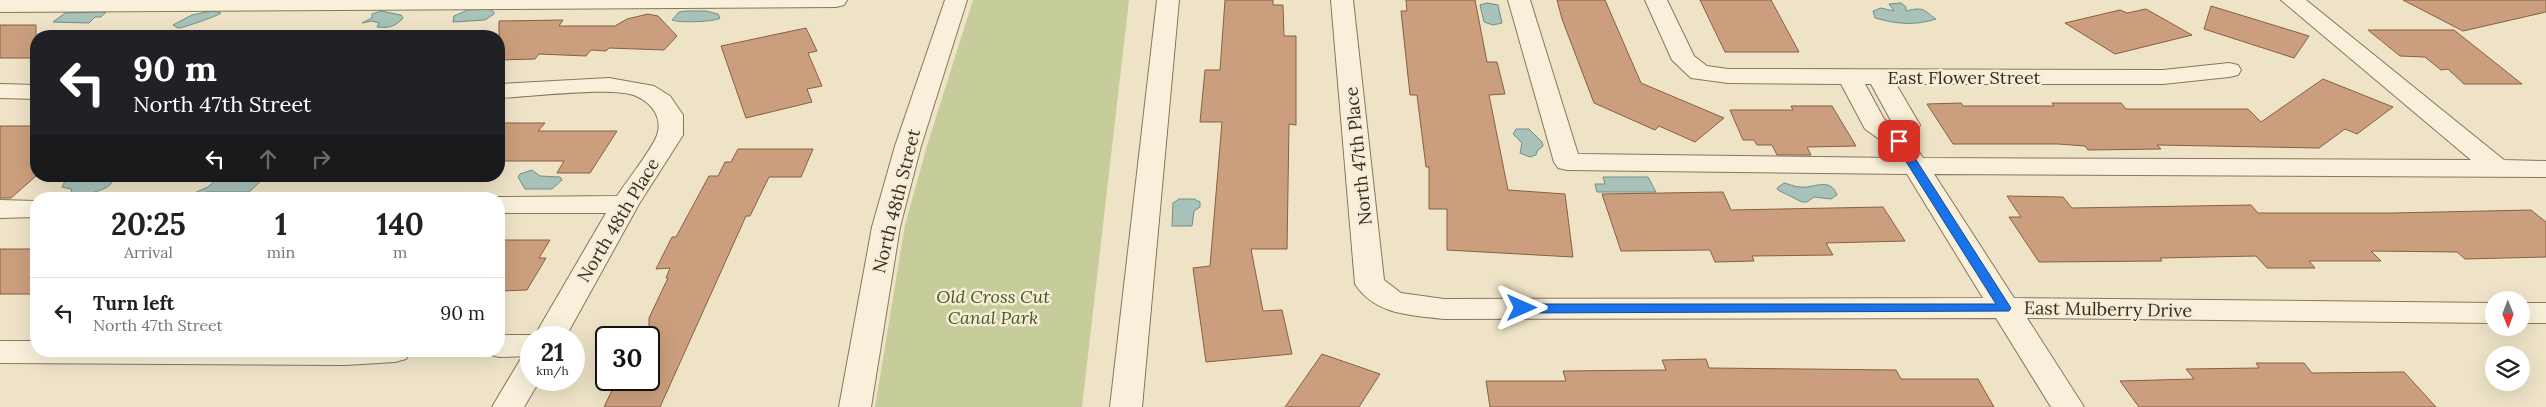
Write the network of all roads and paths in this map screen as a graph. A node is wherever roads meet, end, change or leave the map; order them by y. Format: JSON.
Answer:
{"nodes":[{"id":1,"x":836,"y":0,"type":"edge"},
{"id":2,"x":956,"y":0,"type":"edge"},
{"id":3,"x":1168,"y":0,"type":"edge"},
{"id":4,"x":1342,"y":0,"type":"edge"},
{"id":5,"x":1519,"y":0,"type":"edge"},
{"id":6,"x":1656,"y":0,"type":"edge"},
{"id":7,"x":2292,"y":0,"type":"edge"},
{"id":8,"x":0,"y":5,"type":"edge"},
{"id":9,"x":2229,"y":70,"type":"dead end"},
{"id":10,"x":1848,"y":76,"type":"junction"},
{"id":11,"x":1879,"y":76,"type":"junction"},
{"id":12,"x":505,"y":91,"type":"edge"},
{"id":13,"x":0,"y":92,"type":"edge"},
{"id":14,"x":30,"y":92,"type":"edge"},
{"id":15,"x":1899,"y":141,"type":"junction"},
{"id":16,"x":1915,"y":166,"type":"junction"},
{"id":17,"x":2497,"y":168,"type":"junction"},
{"id":18,"x":2546,"y":169,"type":"edge"},
{"id":19,"x":625,"y":204,"type":"junction"},
{"id":20,"x":505,"y":205,"type":"edge"},
{"id":21,"x":0,"y":209,"type":"edge"},
{"id":22,"x":30,"y":209,"type":"edge"},
{"id":23,"x":1393,"y":302,"type":"joint"},
{"id":24,"x":2005,"y":308,"type":"junction"},
{"id":25,"x":2485,"y":312,"type":"edge"},
{"id":26,"x":2530,"y":313,"type":"edge"},
{"id":27,"x":2546,"y":313,"type":"edge"},
{"id":28,"x":557,"y":326,"type":"edge"},
{"id":29,"x":520,"y":345,"type":"edge"},
{"id":30,"x":505,"y":346,"type":"edge"},
{"id":31,"x":0,"y":352,"type":"edge"},
{"id":32,"x":30,"y":352,"type":"edge"},
{"id":33,"x":520,"y":387,"type":"edge"},
{"id":34,"x":508,"y":407,"type":"edge"},
{"id":35,"x":855,"y":407,"type":"edge"},
{"id":36,"x":1126,"y":407,"type":"edge"},
{"id":37,"x":2068,"y":407,"type":"edge"}],
"edges":[{"from":1,"to":8,"type":"street"},
{"from":2,"to":35,"type":"street","name":"North 48th Street"},
{"from":3,"to":36,"type":"street"},
{"from":4,"to":23,"type":"street","name":"North 47th Place"},
{"from":5,"to":16,"type":"street"},
{"from":6,"to":10,"type":"street","name":"East Flower Street"},
{"from":7,"to":17,"type":"street"},
{"from":9,"to":11,"type":"street","name":"East Flower Street"},
{"from":10,"to":11,"type":"street","name":"East Flower Street"},
{"from":10,"to":15,"type":"street"},
{"from":11,"to":15,"type":"street"},
{"from":12,"to":19,"type":"street","name":"North 48th Place"},
{"from":13,"to":14,"type":"street"},
{"from":15,"to":16,"type":"street"},
{"from":16,"to":17,"type":"street"},
{"from":16,"to":24,"type":"street"},
{"from":17,"to":18,"type":"street"},
{"from":19,"to":20,"type":"street"},
{"from":19,"to":28,"type":"street","name":"North 48th Place"},
{"from":21,"to":22,"type":"street"},
{"from":23,"to":24,"type":"street","name":"East Mulberry Drive"},
{"from":24,"to":25,"type":"street","name":"East Mulberry Drive"},
{"from":24,"to":37,"type":"street"},
{"from":26,"to":27,"type":"street"},
{"from":29,"to":30,"type":"street"},
{"from":31,"to":32,"type":"street"},
{"from":33,"to":34,"type":"street"}]}
